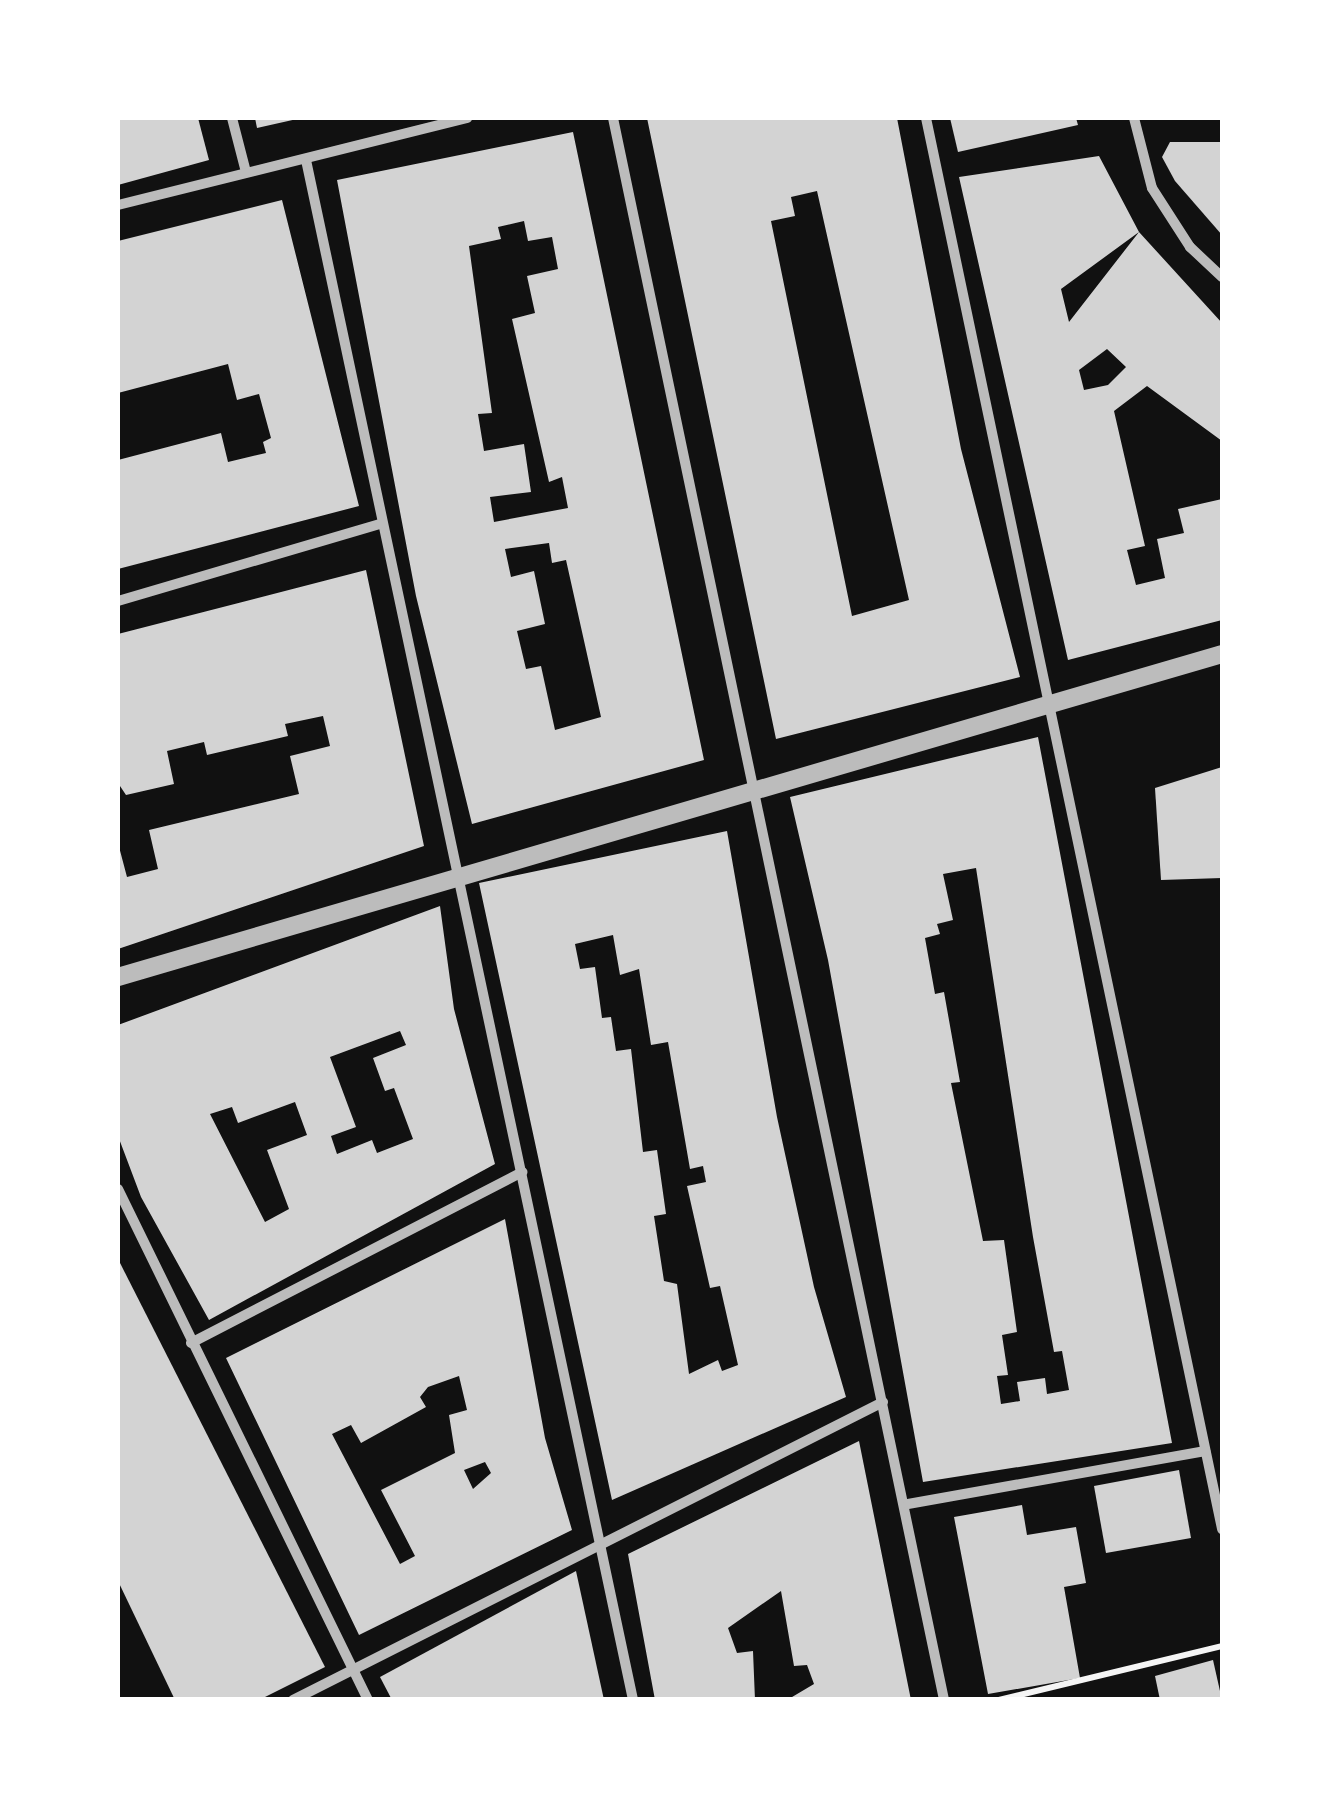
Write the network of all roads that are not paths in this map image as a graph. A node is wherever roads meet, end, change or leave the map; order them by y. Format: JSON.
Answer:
{"nodes":[{"id":1,"x":232,"y":118,"type":"edge"},
{"id":2,"x":467,"y":118,"type":"edge"},
{"id":3,"x":613,"y":118,"type":"edge"},
{"id":4,"x":926,"y":118,"type":"edge"},
{"id":5,"x":1134,"y":118,"type":"edge"},
{"id":6,"x":306,"y":160,"type":"junction"},
{"id":7,"x":246,"y":172,"type":"junction"},
{"id":8,"x":118,"y":205,"type":"edge"},
{"id":9,"x":1222,"y":277,"type":"edge"},
{"id":10,"x":379,"y":524,"type":"junction"},
{"id":11,"x":118,"y":601,"type":"edge"},
{"id":12,"x":1222,"y":654,"type":"edge"},
{"id":13,"x":1049,"y":702,"type":"junction"},
{"id":14,"x":756,"y":789,"type":"junction"},
{"id":15,"x":460,"y":876,"type":"junction"},
{"id":16,"x":118,"y":977,"type":"edge"},
{"id":17,"x":522,"y":1172,"type":"junction"},
{"id":18,"x":118,"y":1189,"type":"edge"},
{"id":19,"x":191,"y":1343,"type":"junction"},
{"id":20,"x":883,"y":1402,"type":"junction"},
{"id":21,"x":1205,"y":1451,"type":"junction"},
{"id":22,"x":908,"y":1504,"type":"junction"},
{"id":23,"x":1222,"y":1528,"type":"edge"},
{"id":24,"x":602,"y":1544,"type":"junction"},
{"id":25,"x":353,"y":1669,"type":"junction"},
{"id":26,"x":293,"y":1700,"type":"edge"},
{"id":27,"x":368,"y":1700,"type":"edge"},
{"id":28,"x":633,"y":1700,"type":"edge"},
{"id":29,"x":944,"y":1700,"type":"edge"}],
"edges":[{"from":1,"to":7,"type":"street"},
{"from":2,"to":6,"type":"street"},
{"from":3,"to":14,"type":"street"},
{"from":4,"to":13,"type":"street"},
{"from":5,"to":9,"type":"street"},
{"from":6,"to":7,"type":"street"},
{"from":6,"to":10,"type":"street"},
{"from":7,"to":8,"type":"street"},
{"from":10,"to":11,"type":"street"},
{"from":10,"to":15,"type":"street"},
{"from":12,"to":13,"type":"street"},
{"from":13,"to":14,"type":"street"},
{"from":13,"to":21,"type":"street"},
{"from":14,"to":15,"type":"street"},
{"from":14,"to":20,"type":"street"},
{"from":15,"to":16,"type":"street"},
{"from":15,"to":17,"type":"street"},
{"from":17,"to":19,"type":"street"},
{"from":17,"to":24,"type":"street"},
{"from":18,"to":19,"type":"street"},
{"from":19,"to":25,"type":"street"},
{"from":20,"to":22,"type":"street"},
{"from":20,"to":24,"type":"street"},
{"from":21,"to":22,"type":"street"},
{"from":21,"to":23,"type":"street"},
{"from":22,"to":29,"type":"street"},
{"from":24,"to":25,"type":"street"},
{"from":24,"to":28,"type":"street"},
{"from":25,"to":26,"type":"street"},
{"from":25,"to":27,"type":"street"}]}
